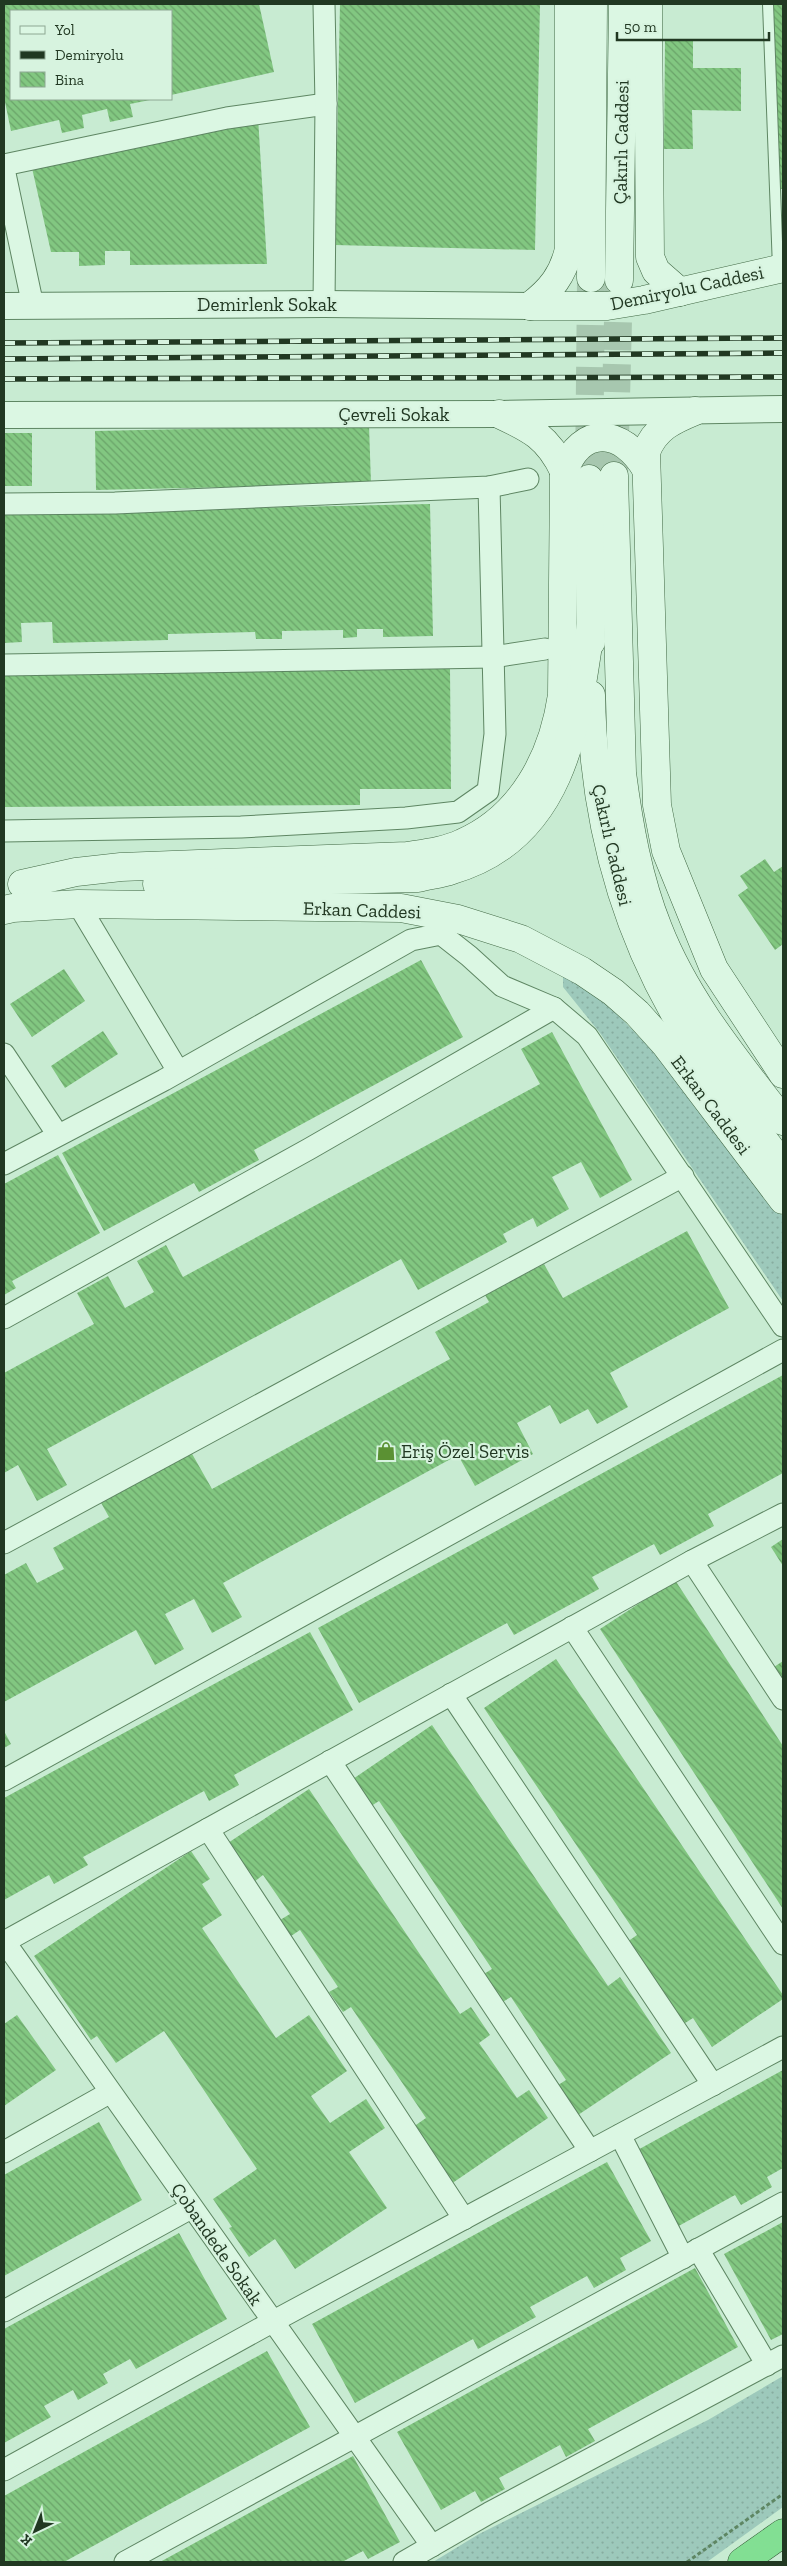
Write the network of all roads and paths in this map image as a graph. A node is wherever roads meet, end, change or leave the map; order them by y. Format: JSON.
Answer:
{"nodes":[{"id":1,"x":324,"y":4,"type":"edge"},
{"id":2,"x":569,"y":4,"type":"edge"},
{"id":3,"x":593,"y":4,"type":"edge"},
{"id":4,"x":623,"y":4,"type":"edge"},
{"id":5,"x":648,"y":4,"type":"edge"},
{"id":6,"x":768,"y":4,"type":"edge"},
{"id":7,"x":326,"y":104,"type":"junction"},
{"id":8,"x":4,"y":165,"type":"edge"},
{"id":9,"x":4,"y":169,"type":"edge"},
{"id":10,"x":781,"y":268,"type":"edge"},
{"id":11,"x":591,"y":278,"type":"tunnel mouth"},
{"id":12,"x":620,"y":280,"type":"tunnel mouth"},
{"id":13,"x":680,"y":292,"type":"junction"},
{"id":14,"x":324,"y":304,"type":"junction"},
{"id":15,"x":4,"y":306,"type":"edge"},
{"id":16,"x":32,"y":306,"type":"junction"},
{"id":17,"x":530,"y":306,"type":"junction"},
{"id":18,"x":783,"y":410,"type":"edge"},
{"id":19,"x":695,"y":411,"type":"junction"},
{"id":20,"x":499,"y":414,"type":"junction"},
{"id":21,"x":4,"y":415,"type":"edge"},
{"id":22,"x":646,"y":469,"type":"junction"},
{"id":23,"x":589,"y":475,"type":"junction"},
{"id":24,"x":528,"y":479,"type":"dead end"},
{"id":25,"x":489,"y":487,"type":"junction"},
{"id":26,"x":4,"y":504,"type":"edge"},
{"id":27,"x":591,"y":624,"type":"junction"},
{"id":28,"x":545,"y":649,"type":"dead end"},
{"id":29,"x":493,"y":657,"type":"junction"},
{"id":30,"x":4,"y":666,"type":"edge"},
{"id":31,"x":4,"y":831,"type":"edge"},
{"id":32,"x":13,"y":885,"type":"edge"},
{"id":33,"x":78,"y":904,"type":"junction"},
{"id":34,"x":4,"y":910,"type":"edge"},
{"id":35,"x":554,"y":1008,"type":"junction"},
{"id":36,"x":4,"y":1054,"type":"edge"},
{"id":37,"x":178,"y":1071,"type":"junction"},
{"id":38,"x":783,"y":1074,"type":"edge"},
{"id":39,"x":783,"y":1121,"type":"edge"},
{"id":40,"x":58,"y":1135,"type":"junction"},
{"id":41,"x":4,"y":1164,"type":"edge"},
{"id":42,"x":783,"y":1165,"type":"edge"},
{"id":43,"x":683,"y":1176,"type":"junction"},
{"id":44,"x":783,"y":1200,"type":"edge"},
{"id":45,"x":4,"y":1318,"type":"edge"},
{"id":46,"x":783,"y":1326,"type":"edge"},
{"id":47,"x":783,"y":1350,"type":"edge"},
{"id":48,"x":783,"y":1514,"type":"edge"},
{"id":49,"x":4,"y":1544,"type":"edge"},
{"id":50,"x":692,"y":1561,"type":"junction"},
{"id":51,"x":572,"y":1627,"type":"junction"},
{"id":52,"x":451,"y":1694,"type":"junction"},
{"id":53,"x":783,"y":1699,"type":"edge"},
{"id":54,"x":330,"y":1761,"type":"junction"},
{"id":55,"x":4,"y":1780,"type":"edge"},
{"id":56,"x":208,"y":1828,"type":"junction"},
{"id":57,"x":4,"y":1941,"type":"edge"},
{"id":58,"x":783,"y":1944,"type":"edge"},
{"id":59,"x":783,"y":2047,"type":"edge"},
{"id":60,"x":713,"y":2085,"type":"junction"},
{"id":61,"x":109,"y":2093,"type":"junction"},
{"id":62,"x":620,"y":2135,"type":"junction"},
{"id":63,"x":590,"y":2151,"type":"junction"},
{"id":64,"x":4,"y":2152,"type":"edge"},
{"id":65,"x":783,"y":2203,"type":"edge"},
{"id":66,"x":191,"y":2208,"type":"junction"},
{"id":67,"x":464,"y":2219,"type":"junction"},
{"id":68,"x":691,"y":2254,"type":"junction"},
{"id":69,"x":4,"y":2311,"type":"edge"},
{"id":70,"x":272,"y":2322,"type":"junction"},
{"id":71,"x":775,"y":2361,"type":"edge"},
{"id":72,"x":355,"y":2438,"type":"junction"},
{"id":73,"x":4,"y":2470,"type":"edge"},
{"id":74,"x":783,"y":2494,"type":"edge"},
{"id":75,"x":783,"y":2533,"type":"edge"},
{"id":76,"x":432,"y":2546,"type":"junction"},
{"id":77,"x":125,"y":2562,"type":"edge"},
{"id":78,"x":404,"y":2562,"type":"edge"},
{"id":79,"x":687,"y":2562,"type":"edge"},
{"id":80,"x":742,"y":2562,"type":"edge"}],
"edges":[{"from":1,"to":7,"type":"street"},
{"from":2,"to":17,"type":"main road"},
{"from":3,"to":11,"type":"main road","name":"Çakırlı Caddesi"},
{"from":4,"to":12,"type":"main road","name":"Çakırlı Caddesi"},
{"from":5,"to":13,"type":"main road"},
{"from":6,"to":10,"type":"lane"},
{"from":7,"to":8,"type":"street"},
{"from":7,"to":14,"type":"street"},
{"from":9,"to":16,"type":"street"},
{"from":10,"to":13,"type":"main road","name":"Demiryolu Caddesi"},
{"from":13,"to":17,"type":"main road","name":"Demiryolu Caddesi"},
{"from":14,"to":16,"type":"street","name":"Demirlenk Sokak"},
{"from":14,"to":17,"type":"street","name":"Demirlenk Sokak"},
{"from":15,"to":16,"type":"street","name":"Demirlenk Sokak"},
{"from":18,"to":19,"type":"street","name":"Çevreli Sokak"},
{"from":19,"to":20,"type":"street","name":"Çevreli Sokak"},
{"from":19,"to":22,"type":"main road"},
{"from":20,"to":21,"type":"street","name":"Çevreli Sokak"},
{"from":20,"to":23,"type":"main road"},
{"from":22,"to":23,"type":"main road"},
{"from":22,"to":38,"type":"main road"},
{"from":23,"to":27,"type":"main road","name":"Çakırlı Caddesi"},
{"from":23,"to":32,"type":"main road"},
{"from":23,"to":39,"type":"main road","name":"Çakırlı Caddesi"},
{"from":24,"to":25,"type":"street"},
{"from":25,"to":26,"type":"street"},
{"from":25,"to":29,"type":"street"},
{"from":27,"to":32,"type":"main road","name":"Erkan Caddesi"},
{"from":27,"to":42,"type":"main road","name":"Çakırlı Caddesi"},
{"from":28,"to":29,"type":"street"},
{"from":29,"to":30,"type":"street"},
{"from":29,"to":31,"type":"street"},
{"from":33,"to":34,"type":"main road","name":"Erkan Caddesi"},
{"from":33,"to":37,"type":"street"},
{"from":33,"to":44,"type":"main road","name":"Erkan Caddesi"},
{"from":35,"to":37,"type":"street"},
{"from":35,"to":43,"type":"street"},
{"from":35,"to":45,"type":"street"},
{"from":36,"to":40,"type":"street"},
{"from":37,"to":40,"type":"street"},
{"from":40,"to":41,"type":"street"},
{"from":43,"to":46,"type":"street"},
{"from":43,"to":49,"type":"street"},
{"from":47,"to":55,"type":"street"},
{"from":48,"to":50,"type":"street"},
{"from":50,"to":51,"type":"street"},
{"from":50,"to":53,"type":"street"},
{"from":51,"to":52,"type":"street"},
{"from":51,"to":58,"type":"street"},
{"from":52,"to":54,"type":"street"},
{"from":52,"to":60,"type":"street"},
{"from":54,"to":56,"type":"street"},
{"from":54,"to":63,"type":"street"},
{"from":56,"to":57,"type":"street"},
{"from":56,"to":67,"type":"street"},
{"from":57,"to":61,"type":"street","name":"Çobandede Sokak"},
{"from":59,"to":60,"type":"street"},
{"from":60,"to":62,"type":"street"},
{"from":61,"to":64,"type":"street"},
{"from":61,"to":66,"type":"street","name":"Çobandede Sokak"},
{"from":62,"to":63,"type":"street"},
{"from":62,"to":68,"type":"street"},
{"from":63,"to":67,"type":"street"},
{"from":65,"to":68,"type":"street"},
{"from":66,"to":69,"type":"street"},
{"from":66,"to":70,"type":"street","name":"Çobandede Sokak"},
{"from":67,"to":70,"type":"street"},
{"from":68,"to":71,"type":"street"},
{"from":68,"to":72,"type":"street"},
{"from":70,"to":72,"type":"street","name":"Çobandede Sokak"},
{"from":70,"to":73,"type":"street"},
{"from":71,"to":76,"type":"street"},
{"from":72,"to":76,"type":"street","name":"Çobandede Sokak"},
{"from":72,"to":77,"type":"street"},
{"from":74,"to":79,"type":"path"},
{"from":75,"to":80,"type":"highway"},
{"from":76,"to":78,"type":"street"}]}
